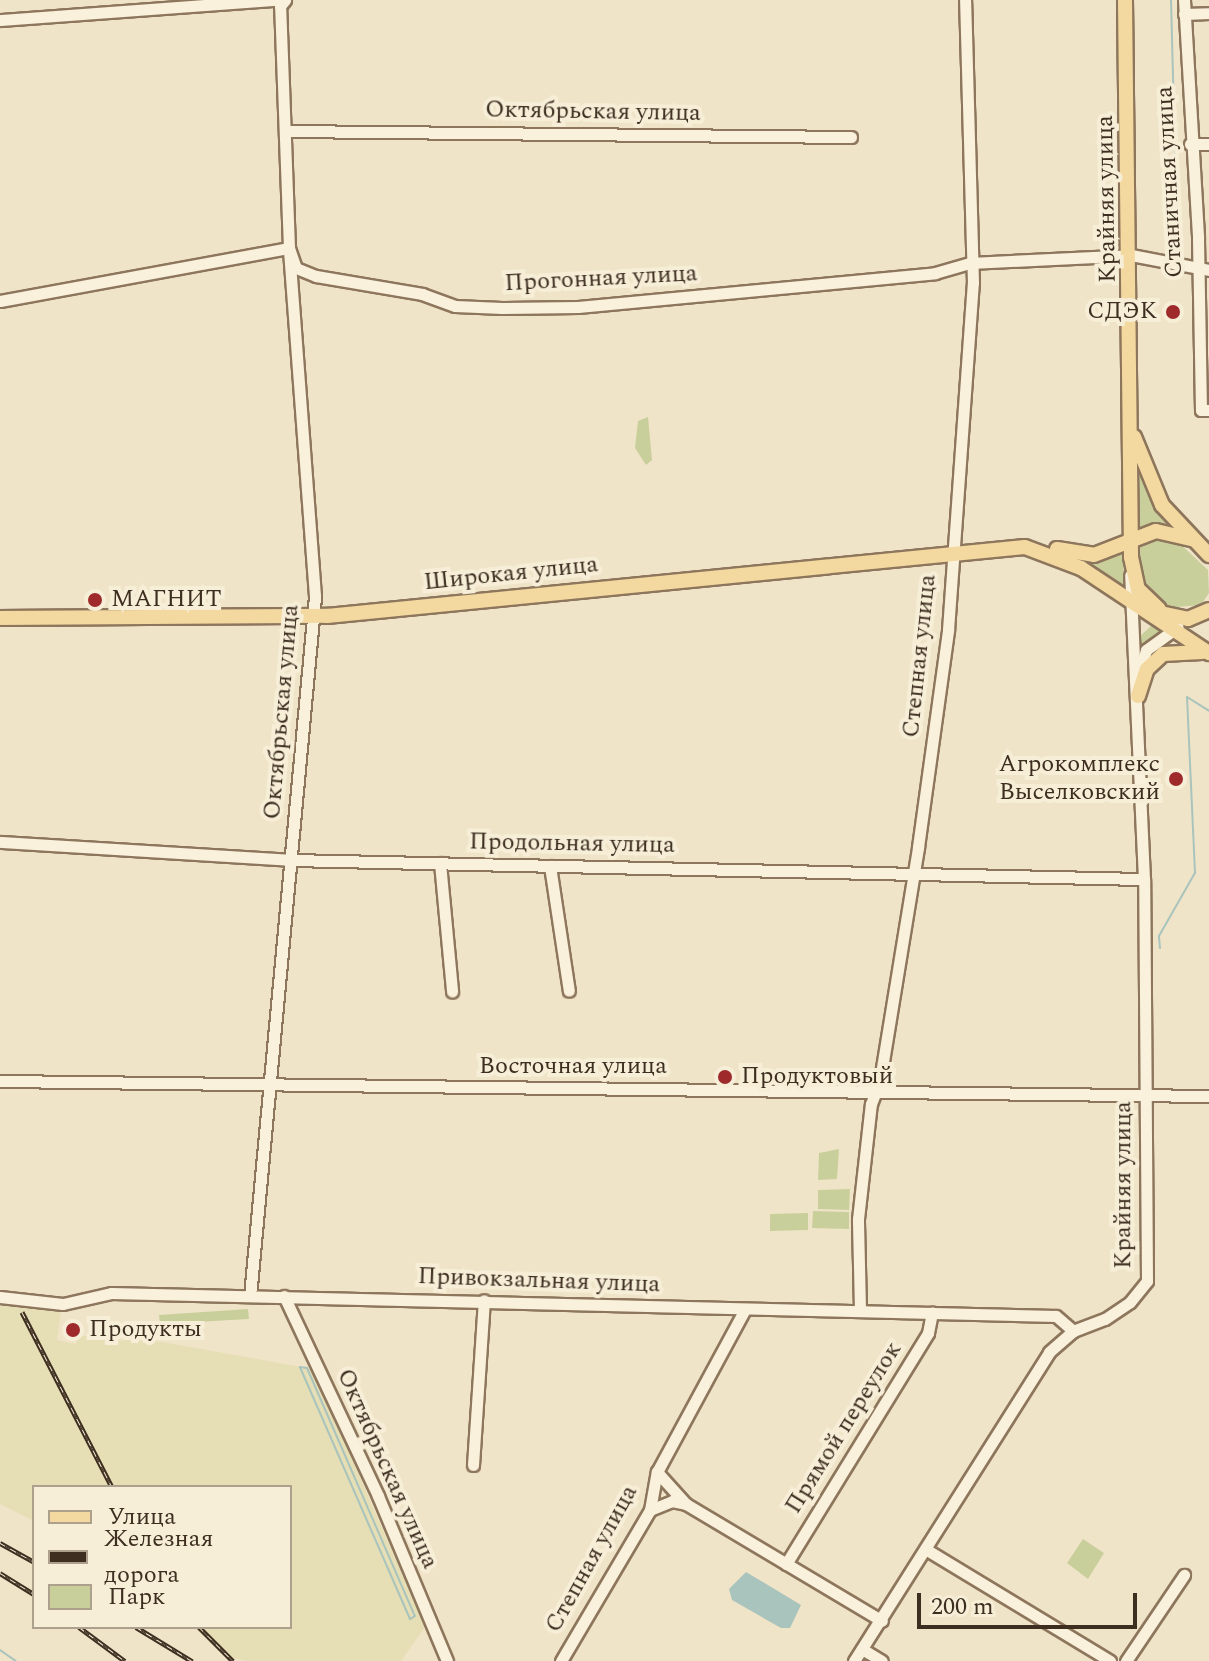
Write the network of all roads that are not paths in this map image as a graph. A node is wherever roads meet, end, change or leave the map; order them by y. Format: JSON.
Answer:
{"nodes":[{"id":1,"x":274,"y":0,"type":"edge"},
{"id":2,"x":285,"y":0,"type":"edge"},
{"id":3,"x":965,"y":0,"type":"edge"},
{"id":4,"x":1125,"y":0,"type":"edge"},
{"id":5,"x":1184,"y":0,"type":"edge"},
{"id":6,"x":1209,"y":13,"type":"edge"},
{"id":7,"x":1184,"y":14,"type":"junction"},
{"id":8,"x":0,"y":20,"type":"edge"},
{"id":9,"x":287,"y":131,"type":"junction"},
{"id":10,"x":851,"y":137,"type":"dead end"},
{"id":11,"x":1190,"y":144,"type":"junction"},
{"id":12,"x":1209,"y":144,"type":"edge"},
{"id":13,"x":289,"y":248,"type":"junction"},
{"id":14,"x":1131,"y":255,"type":"junction"},
{"id":15,"x":970,"y":263,"type":"junction"},
{"id":16,"x":1196,"y":266,"type":"junction"},
{"id":17,"x":1209,"y":270,"type":"edge"},
{"id":18,"x":0,"y":301,"type":"edge"},
{"id":19,"x":1205,"y":410,"type":"edge"},
{"id":20,"x":1128,"y":413,"type":"junction"},
{"id":21,"x":1131,"y":507,"type":"junction"},
{"id":22,"x":1194,"y":540,"type":"junction"},
{"id":23,"x":1025,"y":547,"type":"junction"},
{"id":24,"x":1131,"y":549,"type":"junction"},
{"id":25,"x":1109,"y":551,"type":"junction"},
{"id":26,"x":953,"y":552,"type":"junction"},
{"id":27,"x":1209,"y":555,"type":"edge"},
{"id":28,"x":1130,"y":599,"type":"junction"},
{"id":29,"x":1146,"y":611,"type":"junction"},
{"id":30,"x":1208,"y":611,"type":"edge"},
{"id":31,"x":1168,"y":614,"type":"junction"},
{"id":32,"x":313,"y":616,"type":"junction"},
{"id":33,"x":0,"y":618,"type":"edge"},
{"id":34,"x":1174,"y":629,"type":"junction"},
{"id":35,"x":1209,"y":654,"type":"edge"},
{"id":36,"x":1138,"y":696,"type":"junction"},
{"id":37,"x":0,"y":842,"type":"edge"},
{"id":38,"x":291,"y":860,"type":"junction"},
{"id":39,"x":440,"y":863,"type":"junction"},
{"id":40,"x":550,"y":866,"type":"junction"},
{"id":41,"x":911,"y":874,"type":"junction"},
{"id":42,"x":1144,"y":879,"type":"junction"},
{"id":43,"x":452,"y":991,"type":"dead end"},
{"id":44,"x":569,"y":991,"type":"dead end"},
{"id":45,"x":0,"y":1081,"type":"edge"},
{"id":46,"x":270,"y":1086,"type":"junction"},
{"id":47,"x":876,"y":1091,"type":"junction"},
{"id":48,"x":1146,"y":1092,"type":"junction"},
{"id":49,"x":1209,"y":1096,"type":"edge"},
{"id":50,"x":250,"y":1296,"type":"junction"},
{"id":51,"x":284,"y":1296,"type":"junction"},
{"id":52,"x":0,"y":1297,"type":"edge"},
{"id":53,"x":484,"y":1300,"type":"junction"},
{"id":54,"x":745,"y":1309,"type":"junction"},
{"id":55,"x":860,"y":1310,"type":"junction"},
{"id":56,"x":932,"y":1312,"type":"junction"},
{"id":57,"x":1073,"y":1331,"type":"junction"},
{"id":58,"x":473,"y":1465,"type":"dead end"},
{"id":59,"x":657,"y":1472,"type":"junction"},
{"id":60,"x":686,"y":1504,"type":"junction"},
{"id":61,"x":650,"y":1510,"type":"junction"},
{"id":62,"x":927,"y":1550,"type":"junction"},
{"id":63,"x":786,"y":1564,"type":"junction"},
{"id":64,"x":1184,"y":1575,"type":"dead end"},
{"id":65,"x":882,"y":1621,"type":"junction"},
{"id":66,"x":862,"y":1649,"type":"junction"},
{"id":67,"x":447,"y":1661,"type":"edge"},
{"id":68,"x":561,"y":1661,"type":"edge"},
{"id":69,"x":854,"y":1661,"type":"edge"},
{"id":70,"x":882,"y":1661,"type":"edge"},
{"id":71,"x":1110,"y":1661,"type":"edge"},
{"id":72,"x":1126,"y":1661,"type":"edge"}],
"edges":[{"from":1,"to":8,"type":"street"},
{"from":2,"to":9,"type":"street","name":"Октябрьская улица"},
{"from":3,"to":15,"type":"street","name":"Степная улица"},
{"from":4,"to":14,"type":"main road","name":"Крайняя улица"},
{"from":5,"to":7,"type":"street","name":"Станичная улица"},
{"from":6,"to":7,"type":"street"},
{"from":7,"to":11,"type":"street","name":"Станичная улица"},
{"from":9,"to":10,"type":"street","name":"Октябрьская улица"},
{"from":9,"to":13,"type":"street","name":"Октябрьская улица"},
{"from":11,"to":12,"type":"street"},
{"from":11,"to":16,"type":"street","name":"Станичная улица"},
{"from":13,"to":15,"type":"street","name":"Прогонная улица"},
{"from":13,"to":18,"type":"street"},
{"from":13,"to":32,"type":"street","name":"Октябрьская улица"},
{"from":14,"to":15,"type":"street","name":"Прогонная улица"},
{"from":14,"to":16,"type":"street","name":"Прогонная улица"},
{"from":14,"to":20,"type":"main road","name":"Крайняя улица"},
{"from":15,"to":26,"type":"street","name":"Степная улица"},
{"from":16,"to":17,"type":"street","name":"Прогонная улица"},
{"from":16,"to":19,"type":"street","name":"Станичная улица"},
{"from":20,"to":21,"type":"main road","name":"Крайняя улица"},
{"from":20,"to":22,"type":"main road"},
{"from":21,"to":24,"type":"main road","name":"Крайняя улица"},
{"from":21,"to":25,"type":"main road"},
{"from":22,"to":24,"type":"main road"},
{"from":22,"to":27,"type":"main road"},
{"from":23,"to":25,"type":"main road"},
{"from":23,"to":26,"type":"main road","name":"Широкая улица"},
{"from":23,"to":28,"type":"main road"},
{"from":24,"to":25,"type":"main road"},
{"from":24,"to":28,"type":"street"},
{"from":24,"to":31,"type":"main road","name":"Крайняя улица"},
{"from":26,"to":32,"type":"main road","name":"Широкая улица"},
{"from":26,"to":41,"type":"street","name":"Степная улица"},
{"from":28,"to":29,"type":"main road"},
{"from":28,"to":36,"type":"street"},
{"from":29,"to":31,"type":"main road"},
{"from":29,"to":34,"type":"main road"},
{"from":30,"to":31,"type":"main road"},
{"from":30,"to":34,"type":"street"},
{"from":32,"to":33,"type":"main road","name":"Широкая улица"},
{"from":32,"to":38,"type":"street","name":"Октябрьская улица"},
{"from":34,"to":35,"type":"main road"},
{"from":34,"to":36,"type":"street"},
{"from":35,"to":36,"type":"main road"},
{"from":36,"to":42,"type":"street","name":"Крайняя улица"},
{"from":37,"to":38,"type":"street","name":"Продольная улица"},
{"from":38,"to":39,"type":"street","name":"Продольная улица"},
{"from":38,"to":46,"type":"street","name":"Октябрьская улица"},
{"from":39,"to":40,"type":"street","name":"Продольная улица"},
{"from":39,"to":43,"type":"street"},
{"from":40,"to":41,"type":"street","name":"Продольная улица"},
{"from":40,"to":44,"type":"street"},
{"from":41,"to":42,"type":"street","name":"Продольная улица"},
{"from":41,"to":47,"type":"street","name":"Степная улица"},
{"from":42,"to":48,"type":"street","name":"Крайняя улица"},
{"from":45,"to":46,"type":"street","name":"Восточная улица"},
{"from":46,"to":47,"type":"street","name":"Восточная улица"},
{"from":46,"to":50,"type":"street","name":"Октябрьская улица"},
{"from":47,"to":48,"type":"street","name":"Восточная улица"},
{"from":47,"to":55,"type":"street","name":"Степная улица"},
{"from":48,"to":49,"type":"street","name":"Восточная улица"},
{"from":48,"to":57,"type":"street","name":"Крайняя улица"},
{"from":50,"to":51,"type":"street","name":"Привокзальная улица"},
{"from":50,"to":52,"type":"street","name":"Привокзальная улица"},
{"from":51,"to":53,"type":"street","name":"Привокзальная улица"},
{"from":51,"to":67,"type":"street","name":"Октябрьская улица"},
{"from":53,"to":54,"type":"street","name":"Привокзальная улица"},
{"from":53,"to":58,"type":"street"},
{"from":54,"to":55,"type":"street","name":"Привокзальная улица"},
{"from":54,"to":59,"type":"street","name":"Степная улица"},
{"from":55,"to":56,"type":"street","name":"Привокзальная улица"},
{"from":56,"to":57,"type":"street","name":"Привокзальная улица"},
{"from":56,"to":63,"type":"street","name":"Прямой переулок"},
{"from":57,"to":62,"type":"street","name":"Крайняя улица"},
{"from":59,"to":60,"type":"street"},
{"from":59,"to":61,"type":"street","name":"Степная улица"},
{"from":60,"to":61,"type":"street"},
{"from":60,"to":63,"type":"street"},
{"from":61,"to":68,"type":"street","name":"Степная улица"},
{"from":62,"to":65,"type":"street","name":"Крайняя улица"},
{"from":62,"to":71,"type":"street"},
{"from":63,"to":65,"type":"street"},
{"from":64,"to":72,"type":"street"},
{"from":65,"to":66,"type":"street","name":"Крайняя улица"},
{"from":66,"to":69,"type":"street","name":"Крайняя улица"},
{"from":66,"to":70,"type":"street"}]}
